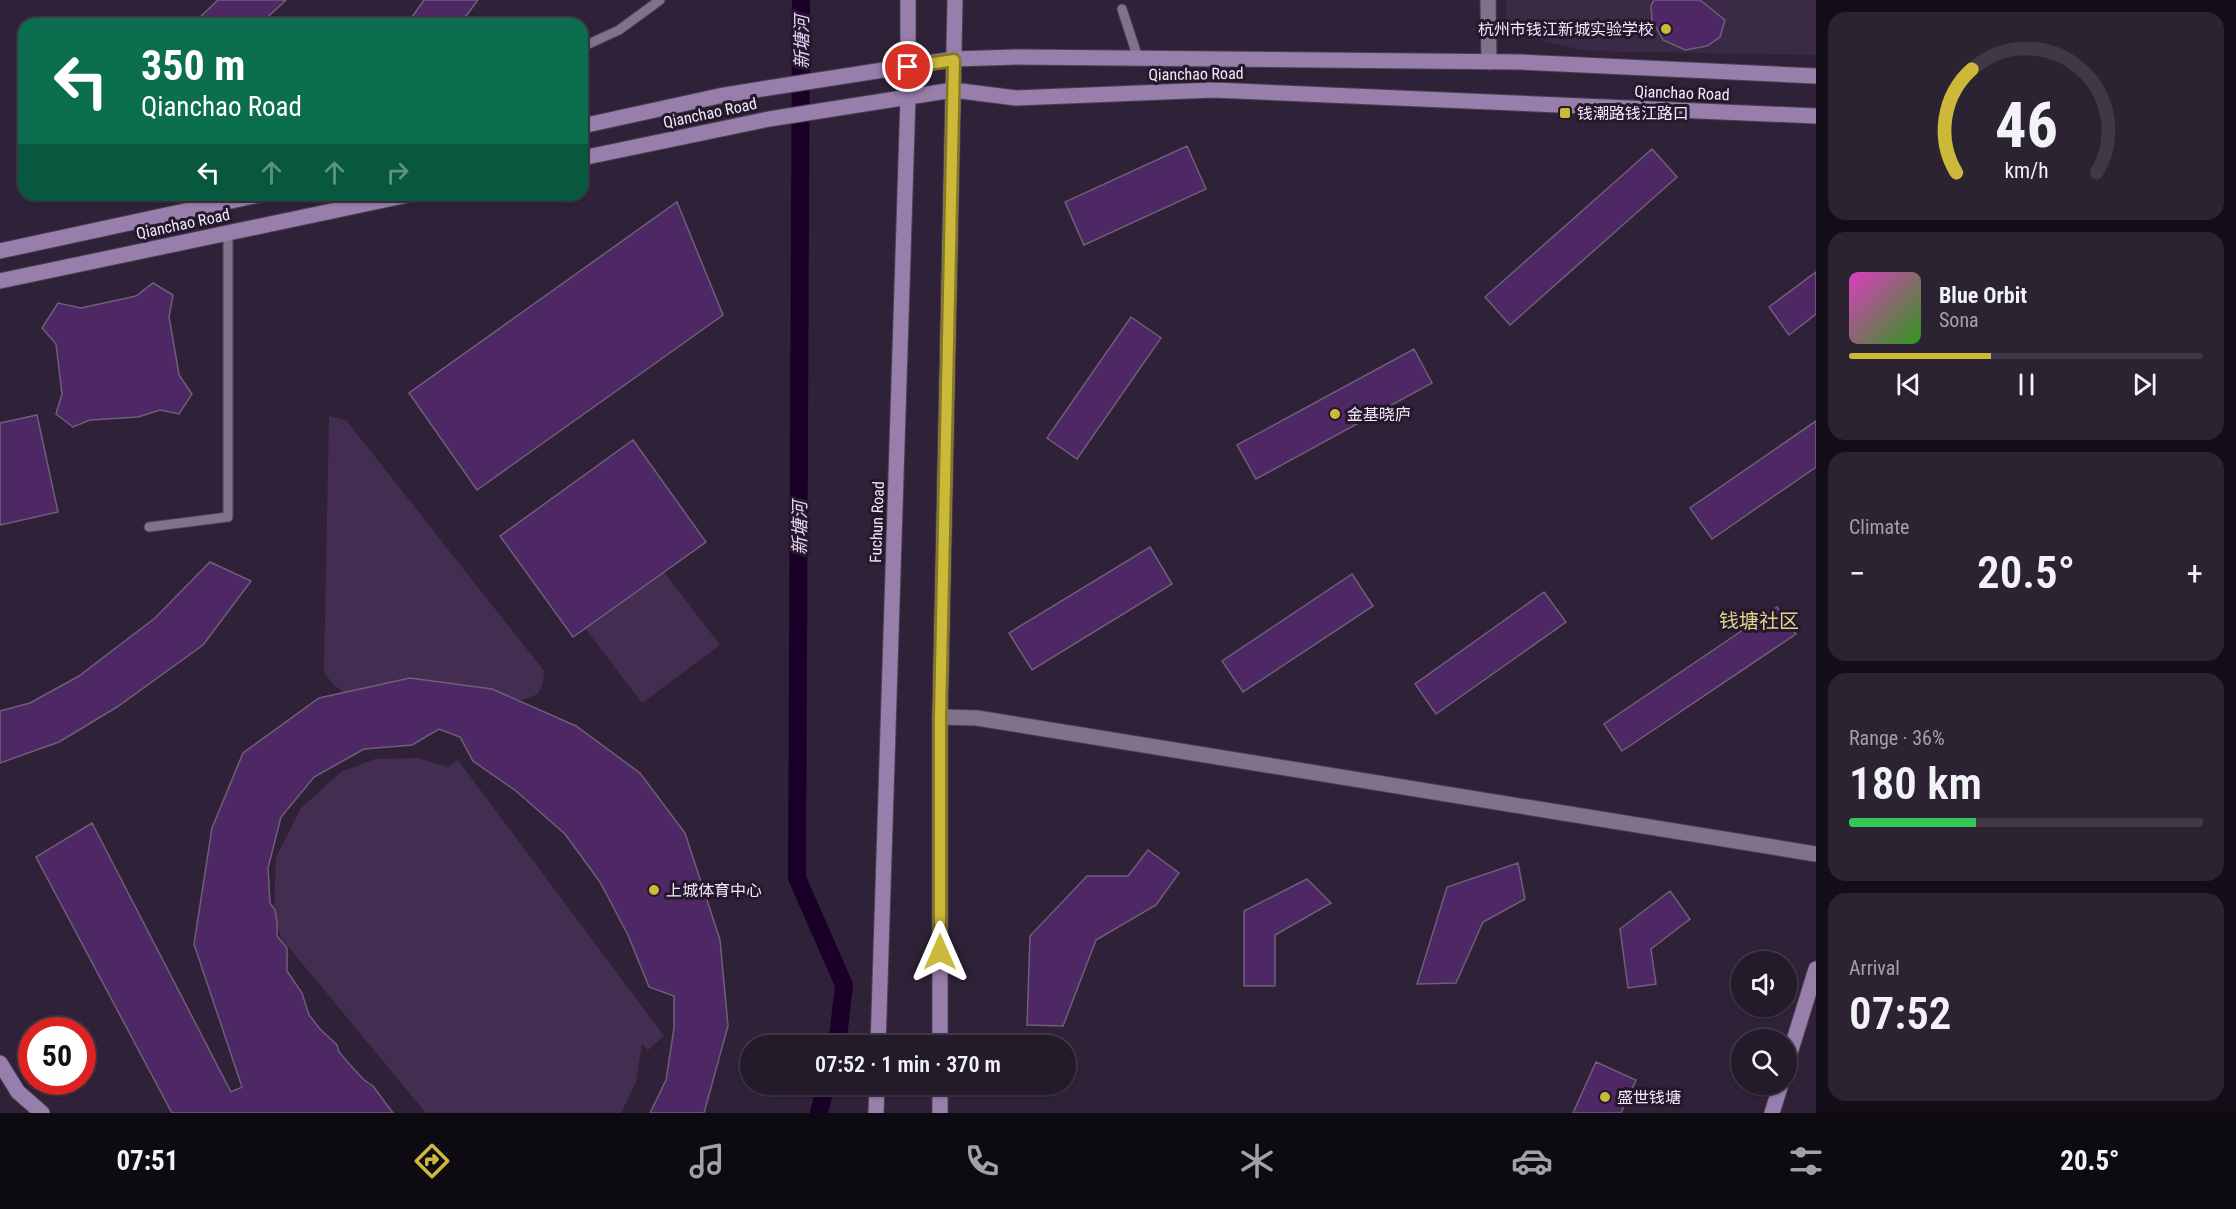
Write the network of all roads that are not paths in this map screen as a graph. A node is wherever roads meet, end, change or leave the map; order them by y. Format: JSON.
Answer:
{"nodes":[{"id":1,"x":660,"y":0,"type":"edge"},
{"id":2,"x":908,"y":0,"type":"edge"},
{"id":3,"x":955,"y":0,"type":"edge"},
{"id":4,"x":1488,"y":0,"type":"edge"},
{"id":5,"x":1122,"y":9,"type":"dead end"},
{"id":6,"x":588,"y":44,"type":"edge"},
{"id":7,"x":1138,"y":58,"type":"junction"},
{"id":8,"x":954,"y":60,"type":"junction"},
{"id":9,"x":1489,"y":62,"type":"junction"},
{"id":10,"x":908,"y":67,"type":"junction"},
{"id":11,"x":1816,"y":75,"type":"edge"},
{"id":12,"x":953,"y":90,"type":"junction"},
{"id":13,"x":908,"y":97,"type":"junction"},
{"id":14,"x":1816,"y":116,"type":"edge"},
{"id":15,"x":588,"y":125,"type":"edge"},
{"id":16,"x":588,"y":158,"type":"edge"},
{"id":17,"x":231,"y":201,"type":"edge"},
{"id":18,"x":380,"y":201,"type":"edge"},
{"id":19,"x":228,"y":233,"type":"junction"},
{"id":20,"x":0,"y":251,"type":"edge"},
{"id":21,"x":0,"y":281,"type":"edge"},
{"id":22,"x":149,"y":528,"type":"dead end"},
{"id":23,"x":940,"y":717,"type":"junction"},
{"id":24,"x":1816,"y":854,"type":"edge"},
{"id":25,"x":1816,"y":969,"type":"edge"},
{"id":26,"x":1797,"y":1030,"type":"edge"},
{"id":27,"x":878,"y":1035,"type":"edge"},
{"id":28,"x":940,"y":1035,"type":"edge"},
{"id":29,"x":0,"y":1063,"type":"edge"},
{"id":30,"x":877,"y":1095,"type":"edge"},
{"id":31,"x":940,"y":1095,"type":"edge"},
{"id":32,"x":1778,"y":1095,"type":"edge"},
{"id":33,"x":42,"y":1113,"type":"edge"},
{"id":34,"x":876,"y":1113,"type":"edge"},
{"id":35,"x":940,"y":1113,"type":"edge"},
{"id":36,"x":1772,"y":1113,"type":"edge"}],
"edges":[{"from":1,"to":6,"type":"lane"},
{"from":2,"to":10,"type":"main road","name":"Fuchun Road"},
{"from":3,"to":8,"type":"main road"},
{"from":4,"to":9,"type":"street"},
{"from":5,"to":7,"type":"lane"},
{"from":7,"to":8,"type":"main road","name":"Qianchao Road"},
{"from":7,"to":9,"type":"main road","name":"Qianchao Road"},
{"from":8,"to":10,"type":"main road","name":"Qianchao Road"},
{"from":8,"to":12,"type":"main road"},
{"from":9,"to":11,"type":"main road","name":"Qianchao Road"},
{"from":10,"to":13,"type":"main road","name":"Fuchun Road"},
{"from":10,"to":15,"type":"main road","name":"Qianchao Road"},
{"from":12,"to":13,"type":"main road","name":"Qianchao Road"},
{"from":12,"to":14,"type":"main road","name":"Qianchao Road"},
{"from":12,"to":23,"type":"main road"},
{"from":13,"to":16,"type":"main road","name":"Qianchao Road"},
{"from":13,"to":27,"type":"main road","name":"Fuchun Road"},
{"from":17,"to":20,"type":"main road","name":"Qianchao Road"},
{"from":18,"to":19,"type":"main road","name":"Qianchao Road"},
{"from":19,"to":21,"type":"main road","name":"Qianchao Road"},
{"from":19,"to":22,"type":"lane"},
{"from":23,"to":24,"type":"street"},
{"from":23,"to":28,"type":"main road"},
{"from":25,"to":26,"type":"main road"},
{"from":29,"to":33,"type":"main road"},
{"from":30,"to":34,"type":"main road"},
{"from":31,"to":35,"type":"main road"},
{"from":32,"to":36,"type":"main road"}]}
